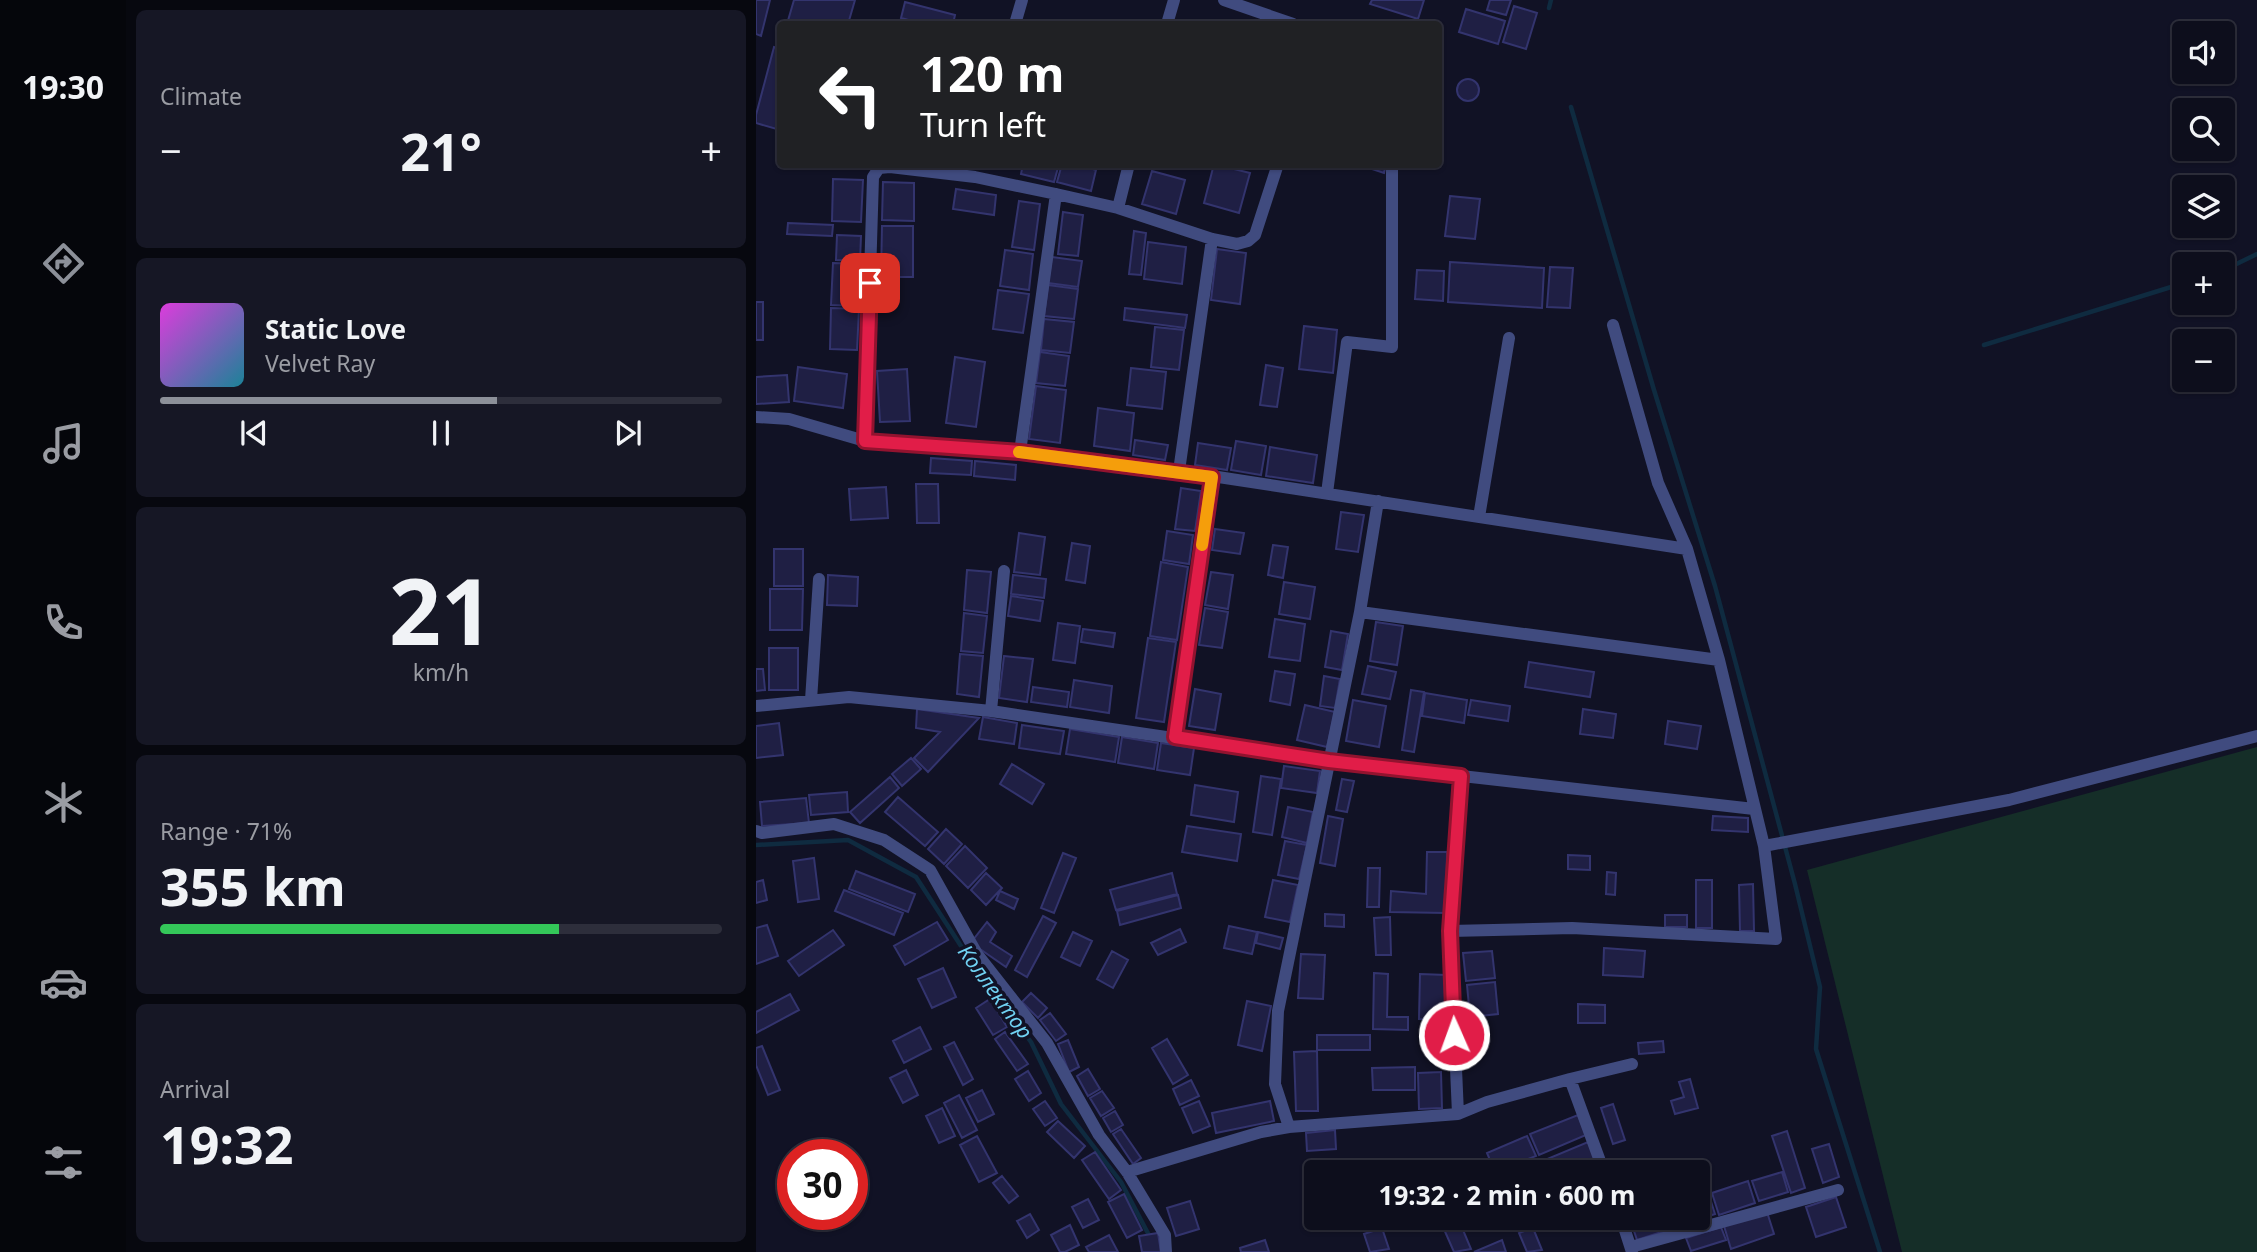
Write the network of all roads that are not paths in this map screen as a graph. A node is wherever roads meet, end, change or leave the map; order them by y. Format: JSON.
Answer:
{"nodes":[{"id":1,"x":1022,"y":0,"type":"edge"},
{"id":2,"x":1174,"y":0,"type":"edge"},
{"id":3,"x":1224,"y":0,"type":"edge"},
{"id":4,"x":1016,"y":21,"type":"edge"},
{"id":5,"x":1168,"y":21,"type":"edge"},
{"id":6,"x":1284,"y":21,"type":"edge"},
{"id":7,"x":879,"y":168,"type":"edge"},
{"id":8,"x":912,"y":168,"type":"edge"},
{"id":9,"x":1128,"y":168,"type":"edge"},
{"id":10,"x":1277,"y":168,"type":"edge"},
{"id":11,"x":1392,"y":168,"type":"edge"},
{"id":12,"x":976,"y":171,"type":"edge"},
{"id":13,"x":1056,"y":194,"type":"junction"},
{"id":14,"x":1118,"y":208,"type":"junction"},
{"id":15,"x":1212,"y":239,"type":"junction"},
{"id":16,"x":1613,"y":325,"type":"dead end"},
{"id":17,"x":1509,"y":338,"type":"dead end"},
{"id":18,"x":756,"y":417,"type":"edge"},
{"id":19,"x":865,"y":441,"type":"junction"},
{"id":20,"x":1020,"y":452,"type":"junction"},
{"id":21,"x":1179,"y":471,"type":"junction"},
{"id":22,"x":1212,"y":477,"type":"junction"},
{"id":23,"x":1327,"y":493,"type":"junction"},
{"id":24,"x":1378,"y":501,"type":"junction"},
{"id":25,"x":1479,"y":517,"type":"junction"},
{"id":26,"x":1687,"y":549,"type":"junction"},
{"id":27,"x":1004,"y":571,"type":"dead end"},
{"id":28,"x":819,"y":579,"type":"dead end"},
{"id":29,"x":1360,"y":612,"type":"junction"},
{"id":30,"x":1719,"y":660,"type":"junction"},
{"id":31,"x":811,"y":700,"type":"junction"},
{"id":32,"x":756,"y":706,"type":"edge"},
{"id":33,"x":991,"y":711,"type":"junction"},
{"id":34,"x":2257,"y":736,"type":"edge"},
{"id":35,"x":1175,"y":737,"type":"junction"},
{"id":36,"x":1329,"y":761,"type":"junction"},
{"id":37,"x":1461,"y":776,"type":"junction"},
{"id":38,"x":1754,"y":809,"type":"junction"},
{"id":39,"x":756,"y":831,"type":"edge"},
{"id":40,"x":1764,"y":846,"type":"junction"},
{"id":41,"x":1450,"y":931,"type":"junction"},
{"id":42,"x":1632,"y":1064,"type":"dead end"},
{"id":43,"x":1570,"y":1079,"type":"junction"},
{"id":44,"x":1458,"y":1114,"type":"junction"},
{"id":45,"x":1289,"y":1127,"type":"junction"},
{"id":46,"x":1600,"y":1160,"type":"edge"},
{"id":47,"x":1127,"y":1172,"type":"junction"},
{"id":48,"x":1838,"y":1190,"type":"dead end"},
{"id":49,"x":1624,"y":1230,"type":"edge"},
{"id":50,"x":1632,"y":1250,"type":"edge"},
{"id":51,"x":1166,"y":1252,"type":"edge"}],
"edges":[{"from":1,"to":4,"type":"street"},
{"from":2,"to":5,"type":"street"},
{"from":3,"to":6,"type":"street"},
{"from":7,"to":19,"type":"street"},
{"from":8,"to":12,"type":"street"},
{"from":9,"to":14,"type":"street"},
{"from":10,"to":15,"type":"street"},
{"from":11,"to":23,"type":"street"},
{"from":12,"to":13,"type":"street"},
{"from":13,"to":14,"type":"street"},
{"from":13,"to":20,"type":"street"},
{"from":14,"to":15,"type":"street"},
{"from":15,"to":21,"type":"street"},
{"from":16,"to":26,"type":"street"},
{"from":17,"to":25,"type":"street"},
{"from":18,"to":19,"type":"street"},
{"from":19,"to":20,"type":"street"},
{"from":20,"to":21,"type":"street"},
{"from":21,"to":22,"type":"street"},
{"from":22,"to":23,"type":"street"},
{"from":22,"to":35,"type":"street"},
{"from":23,"to":24,"type":"street"},
{"from":24,"to":25,"type":"street"},
{"from":24,"to":29,"type":"street"},
{"from":25,"to":26,"type":"street"},
{"from":26,"to":30,"type":"street"},
{"from":27,"to":33,"type":"street"},
{"from":28,"to":31,"type":"street"},
{"from":29,"to":30,"type":"street"},
{"from":29,"to":36,"type":"street"},
{"from":30,"to":38,"type":"street"},
{"from":31,"to":32,"type":"street"},
{"from":31,"to":33,"type":"street"},
{"from":33,"to":35,"type":"street"},
{"from":34,"to":40,"type":"street"},
{"from":35,"to":36,"type":"street"},
{"from":36,"to":37,"type":"street"},
{"from":36,"to":45,"type":"street"},
{"from":37,"to":38,"type":"street"},
{"from":37,"to":41,"type":"street"},
{"from":38,"to":40,"type":"street"},
{"from":39,"to":47,"type":"street"},
{"from":40,"to":41,"type":"street"},
{"from":41,"to":44,"type":"street"},
{"from":42,"to":43,"type":"street"},
{"from":43,"to":44,"type":"street"},
{"from":43,"to":46,"type":"street"},
{"from":44,"to":45,"type":"street"},
{"from":45,"to":47,"type":"street"},
{"from":47,"to":51,"type":"street"},
{"from":48,"to":50,"type":"street"},
{"from":49,"to":50,"type":"street"}]}
